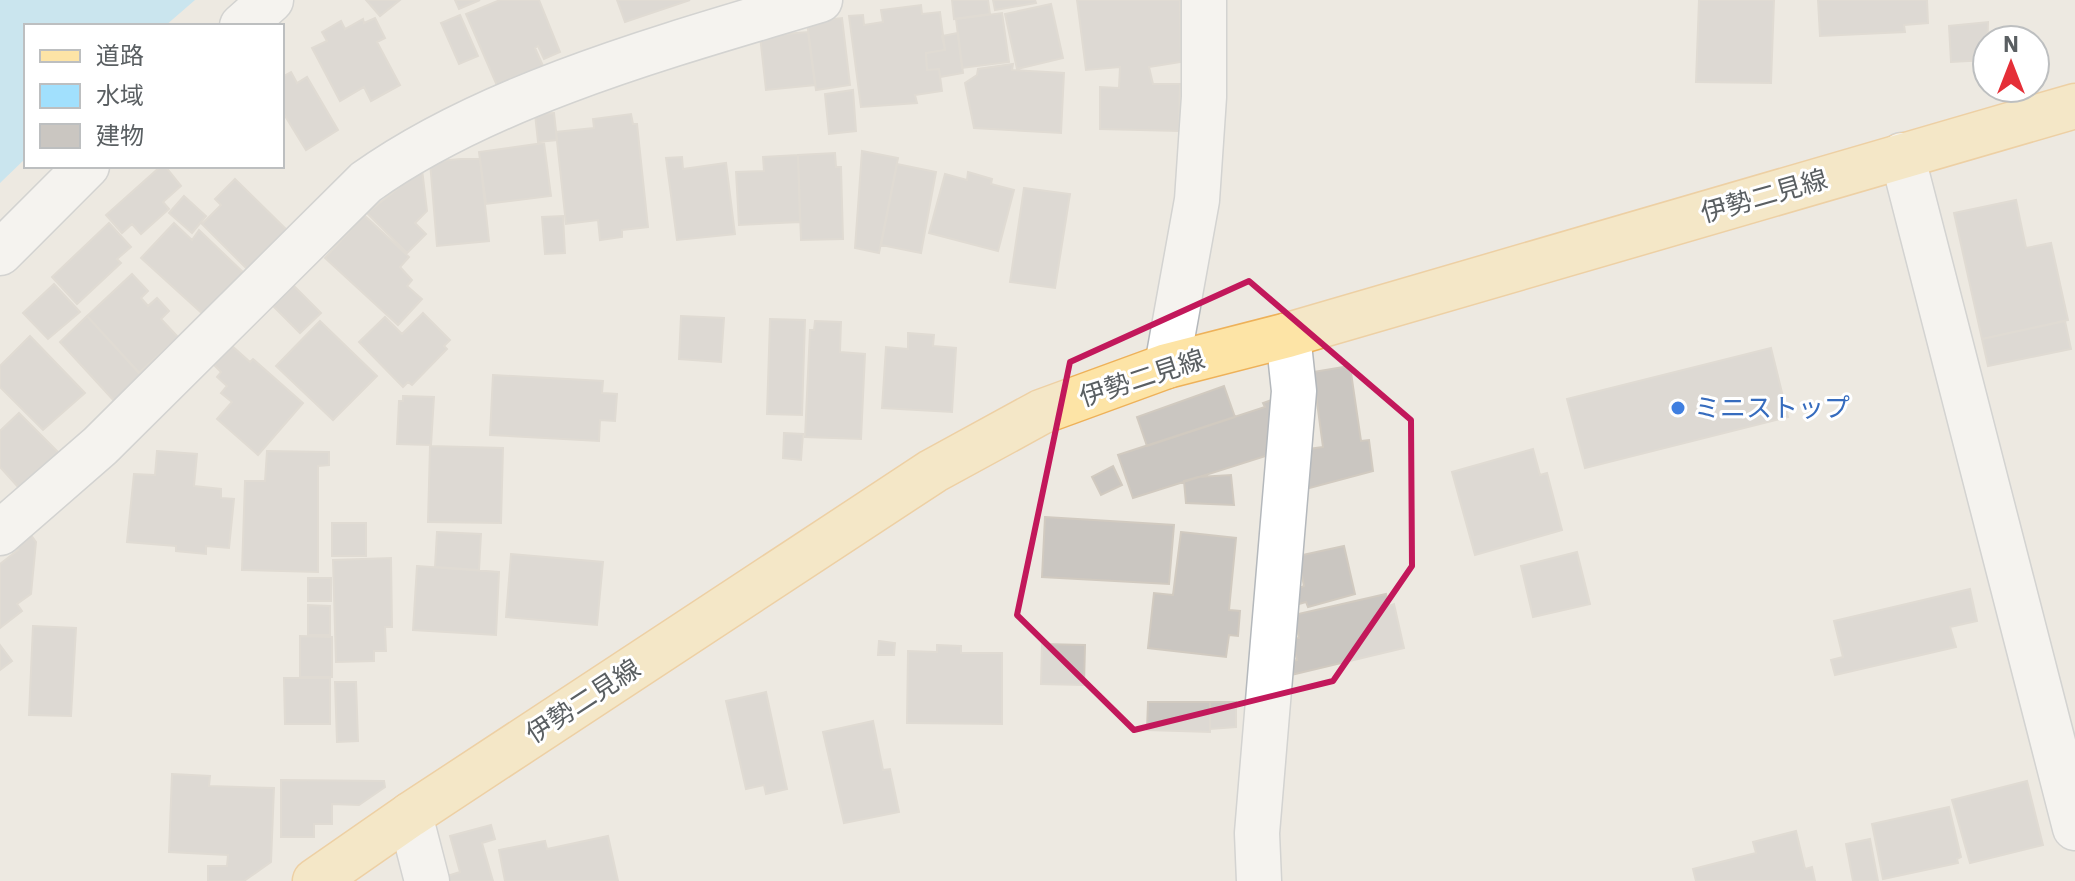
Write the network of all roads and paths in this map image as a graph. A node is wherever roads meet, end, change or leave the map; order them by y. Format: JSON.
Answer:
{"nodes":[{"id":1,"x":271,"y":0,"type":"edge"},
{"id":2,"x":820,"y":0,"type":"edge"},
{"id":3,"x":1204,"y":0,"type":"edge"},
{"id":4,"x":244,"y":24,"type":"edge"},
{"id":5,"x":2075,"y":106,"type":"edge"},
{"id":6,"x":1902,"y":155,"type":"junction"},
{"id":7,"x":85,"y":168,"type":"edge"},
{"id":8,"x":0,"y":253,"type":"edge"},
{"id":9,"x":1288,"y":335,"type":"junction"},
{"id":10,"x":1167,"y":366,"type":"junction"},
{"id":11,"x":0,"y":533,"type":"edge"},
{"id":12,"x":410,"y":815,"type":"junction"},
{"id":13,"x":2075,"y":828,"type":"edge"},
{"id":14,"x":315,"y":881,"type":"edge"},
{"id":15,"x":427,"y":881,"type":"edge"},
{"id":16,"x":1259,"y":881,"type":"edge"}],
"edges":[{"from":1,"to":4,"type":"street"},
{"from":2,"to":11,"type":"street"},
{"from":3,"to":10,"type":"street"},
{"from":5,"to":6,"type":"main road","name":"伊勢二見線"},
{"from":6,"to":9,"type":"main road","name":"伊勢二見線"},
{"from":6,"to":13,"type":"street"},
{"from":7,"to":8,"type":"street"},
{"from":9,"to":10,"type":"main road","name":"伊勢二見線"},
{"from":9,"to":16,"type":"street"},
{"from":10,"to":12,"type":"main road","name":"伊勢二見線"},
{"from":12,"to":14,"type":"main road","name":"伊勢二見線"},
{"from":12,"to":15,"type":"street"}]}
